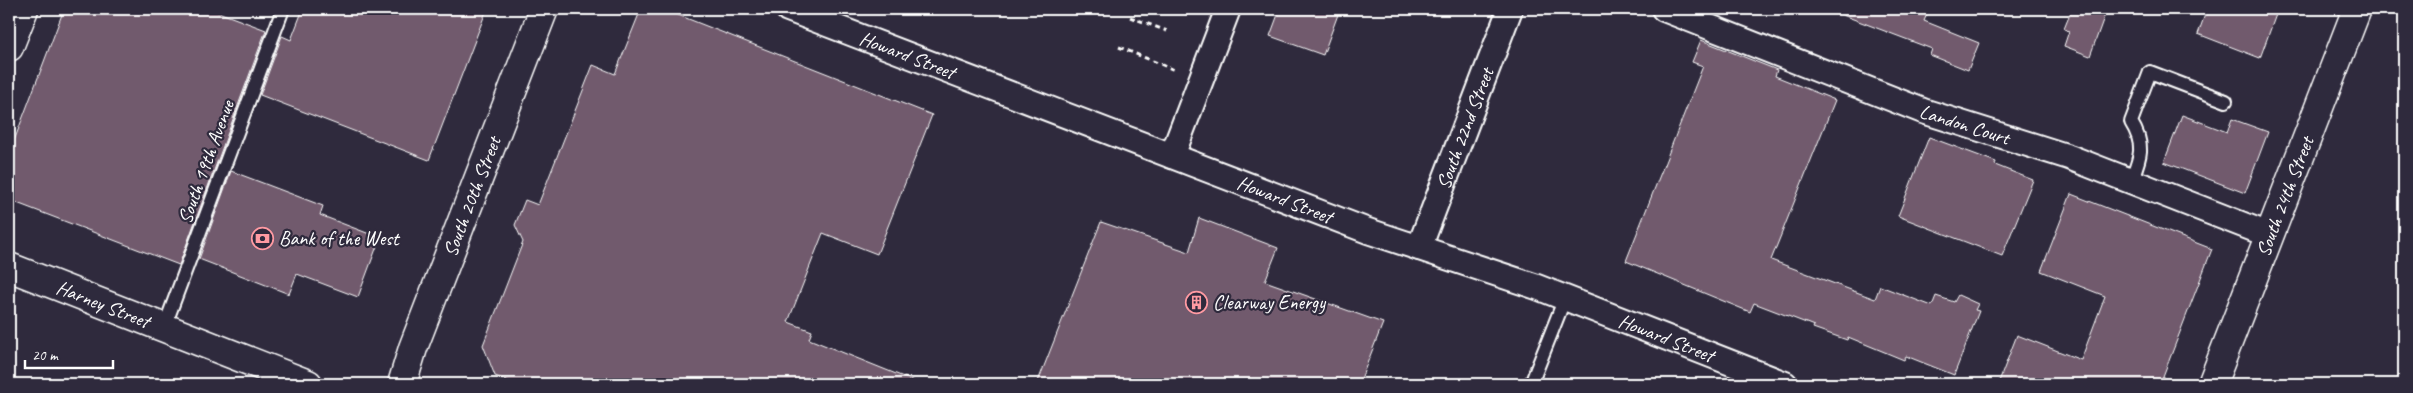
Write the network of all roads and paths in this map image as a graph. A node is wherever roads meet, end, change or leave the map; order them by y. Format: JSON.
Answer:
{"nodes":[{"id":1,"x":24,"y":9,"type":"edge"},
{"id":2,"x":283,"y":9,"type":"edge"},
{"id":3,"x":544,"y":9,"type":"edge"},
{"id":4,"x":788,"y":9,"type":"edge"},
{"id":5,"x":1228,"y":9,"type":"edge"},
{"id":6,"x":1510,"y":9,"type":"edge"},
{"id":7,"x":1664,"y":9,"type":"edge"},
{"id":8,"x":2357,"y":9,"type":"edge"},
{"id":9,"x":1130,"y":17,"type":"dead end"},
{"id":10,"x":1167,"y":31,"type":"dead end"},
{"id":11,"x":9,"y":47,"type":"edge"},
{"id":12,"x":1119,"y":47,"type":"dead end"},
{"id":13,"x":1178,"y":71,"type":"dead end"},
{"id":14,"x":2226,"y":101,"type":"dead end"},
{"id":15,"x":1172,"y":156,"type":"junction"},
{"id":16,"x":2131,"y":181,"type":"junction"},
{"id":17,"x":2269,"y":235,"type":"junction"},
{"id":18,"x":1419,"y":248,"type":"junction"},
{"id":19,"x":9,"y":268,"type":"edge"},
{"id":20,"x":1565,"y":298,"type":"junction"},
{"id":21,"x":164,"y":328,"type":"junction"},
{"id":22,"x":308,"y":384,"type":"edge"},
{"id":23,"x":402,"y":384,"type":"edge"},
{"id":24,"x":1531,"y":384,"type":"edge"},
{"id":25,"x":1784,"y":384,"type":"edge"},
{"id":26,"x":2212,"y":384,"type":"edge"}],
"edges":[{"from":1,"to":11,"type":"main road"},
{"from":2,"to":21,"type":"lane","name":"South 19th Avenue"},
{"from":3,"to":23,"type":"main road","name":"South 20th Street"},
{"from":4,"to":15,"type":"street","name":"Howard Street"},
{"from":5,"to":15,"type":"street"},
{"from":6,"to":18,"type":"street","name":"South 22nd Street"},
{"from":7,"to":16,"type":"street","name":"Landon Court"},
{"from":8,"to":17,"type":"main road","name":"South 24th Street"},
{"from":9,"to":10,"type":"path"},
{"from":12,"to":13,"type":"path"},
{"from":14,"to":16,"type":"lane"},
{"from":15,"to":18,"type":"street","name":"Howard Street"},
{"from":16,"to":17,"type":"street","name":"Landon Court"},
{"from":17,"to":26,"type":"main road","name":"South 24th Street"},
{"from":18,"to":20,"type":"street","name":"Howard Street"},
{"from":19,"to":21,"type":"main road","name":"Harney Street"},
{"from":20,"to":24,"type":"lane"},
{"from":20,"to":25,"type":"street","name":"Howard Street"},
{"from":21,"to":22,"type":"main road","name":"Harney Street"}]}
